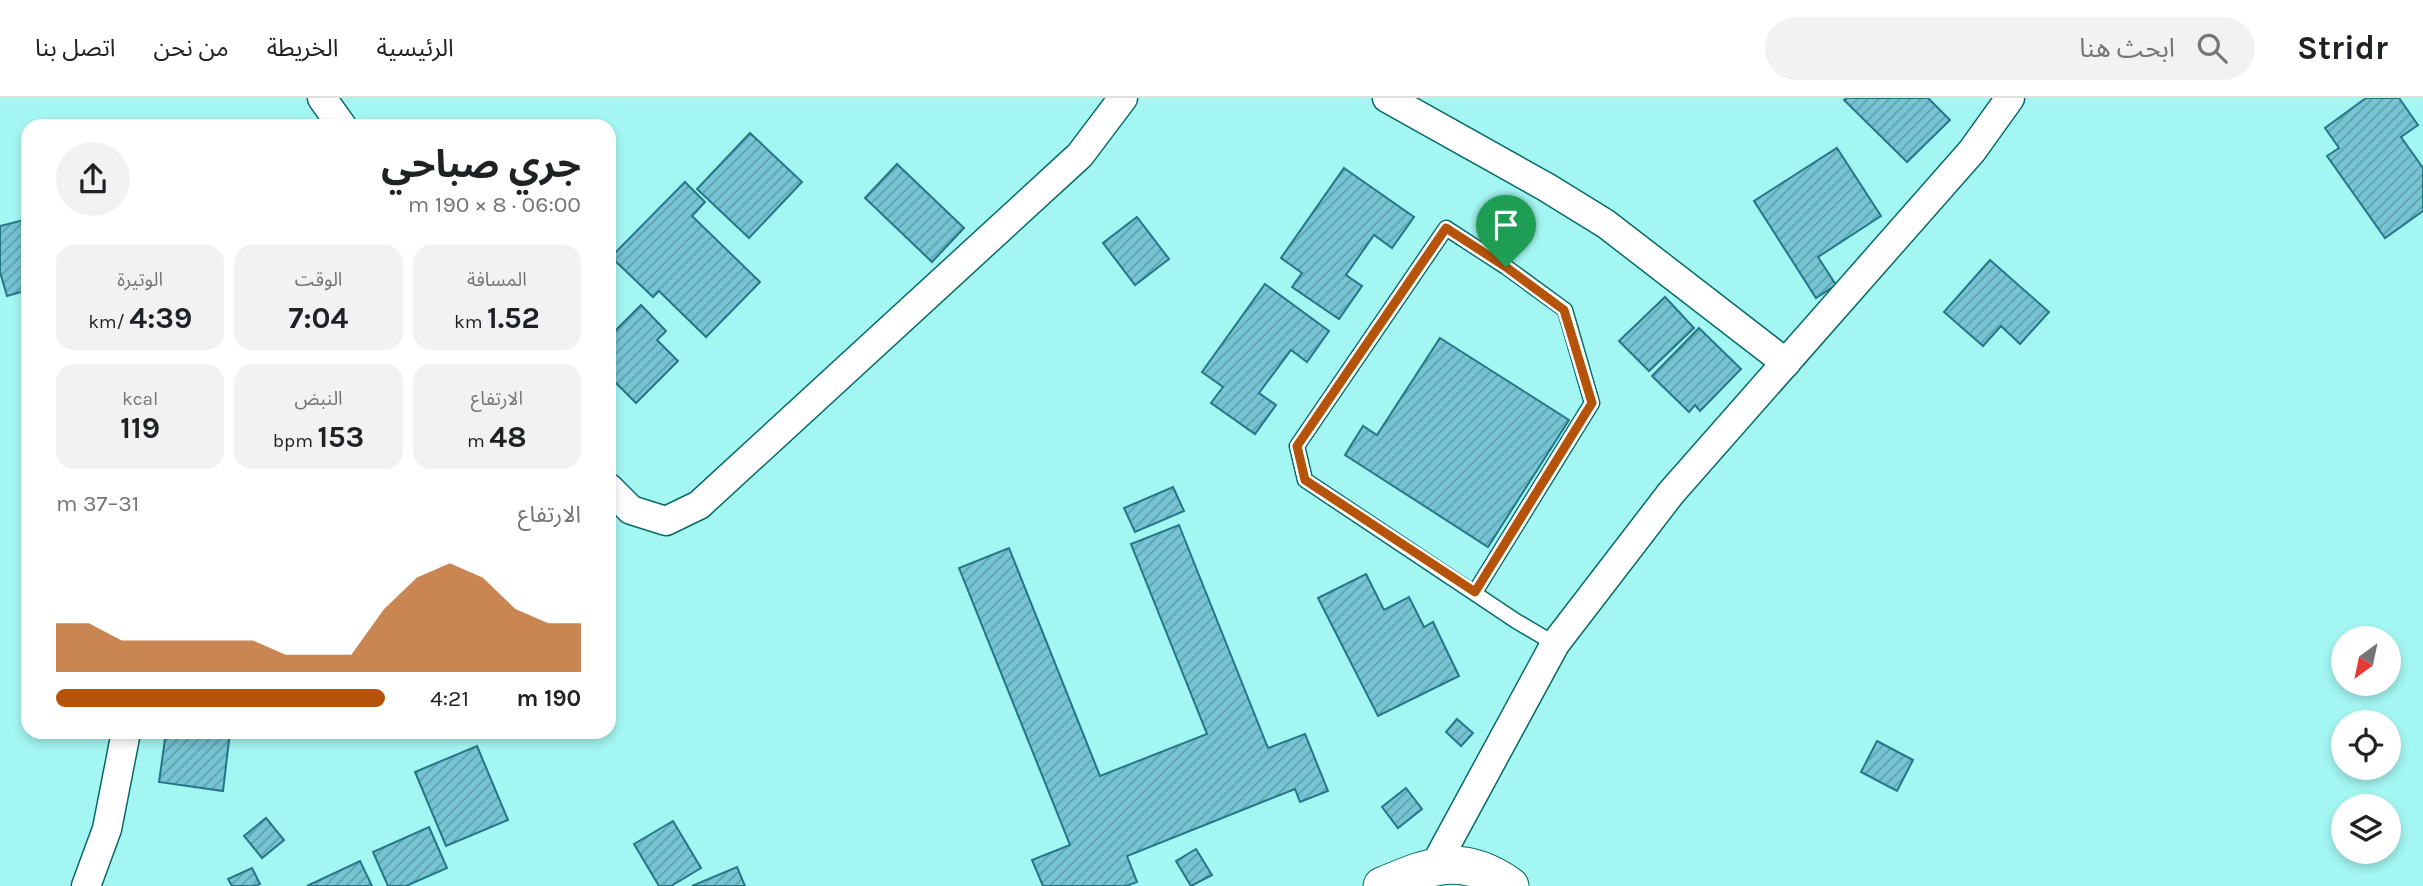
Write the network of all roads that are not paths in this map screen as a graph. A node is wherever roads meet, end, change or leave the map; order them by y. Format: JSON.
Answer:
{"nodes":[{"id":1,"x":322,"y":98,"type":"edge"},
{"id":2,"x":1123,"y":98,"type":"edge"},
{"id":3,"x":1387,"y":98,"type":"edge"},
{"id":4,"x":2010,"y":98,"type":"edge"},
{"id":5,"x":337,"y":119,"type":"edge"},
{"id":6,"x":1786,"y":363,"type":"junction"},
{"id":7,"x":616,"y":495,"type":"edge"},
{"id":8,"x":1475,"y":592,"type":"junction"},
{"id":9,"x":1555,"y":645,"type":"junction"},
{"id":10,"x":125,"y":739,"type":"edge"},
{"id":11,"x":1433,"y":867,"type":"junction"},
{"id":12,"x":86,"y":886,"type":"edge"},
{"id":13,"x":1382,"y":886,"type":"edge"},
{"id":14,"x":1510,"y":886,"type":"edge"}],
"edges":[{"from":1,"to":5,"type":"street"},
{"from":2,"to":7,"type":"street"},
{"from":3,"to":6,"type":"street"},
{"from":4,"to":6,"type":"street"},
{"from":6,"to":9,"type":"street"},
{"from":8,"to":8,"type":"lane"},
{"from":8,"to":9,"type":"lane"},
{"from":9,"to":11,"type":"street"},
{"from":10,"to":12,"type":"street"},
{"from":11,"to":13,"type":"street"},
{"from":11,"to":14,"type":"street"}]}
